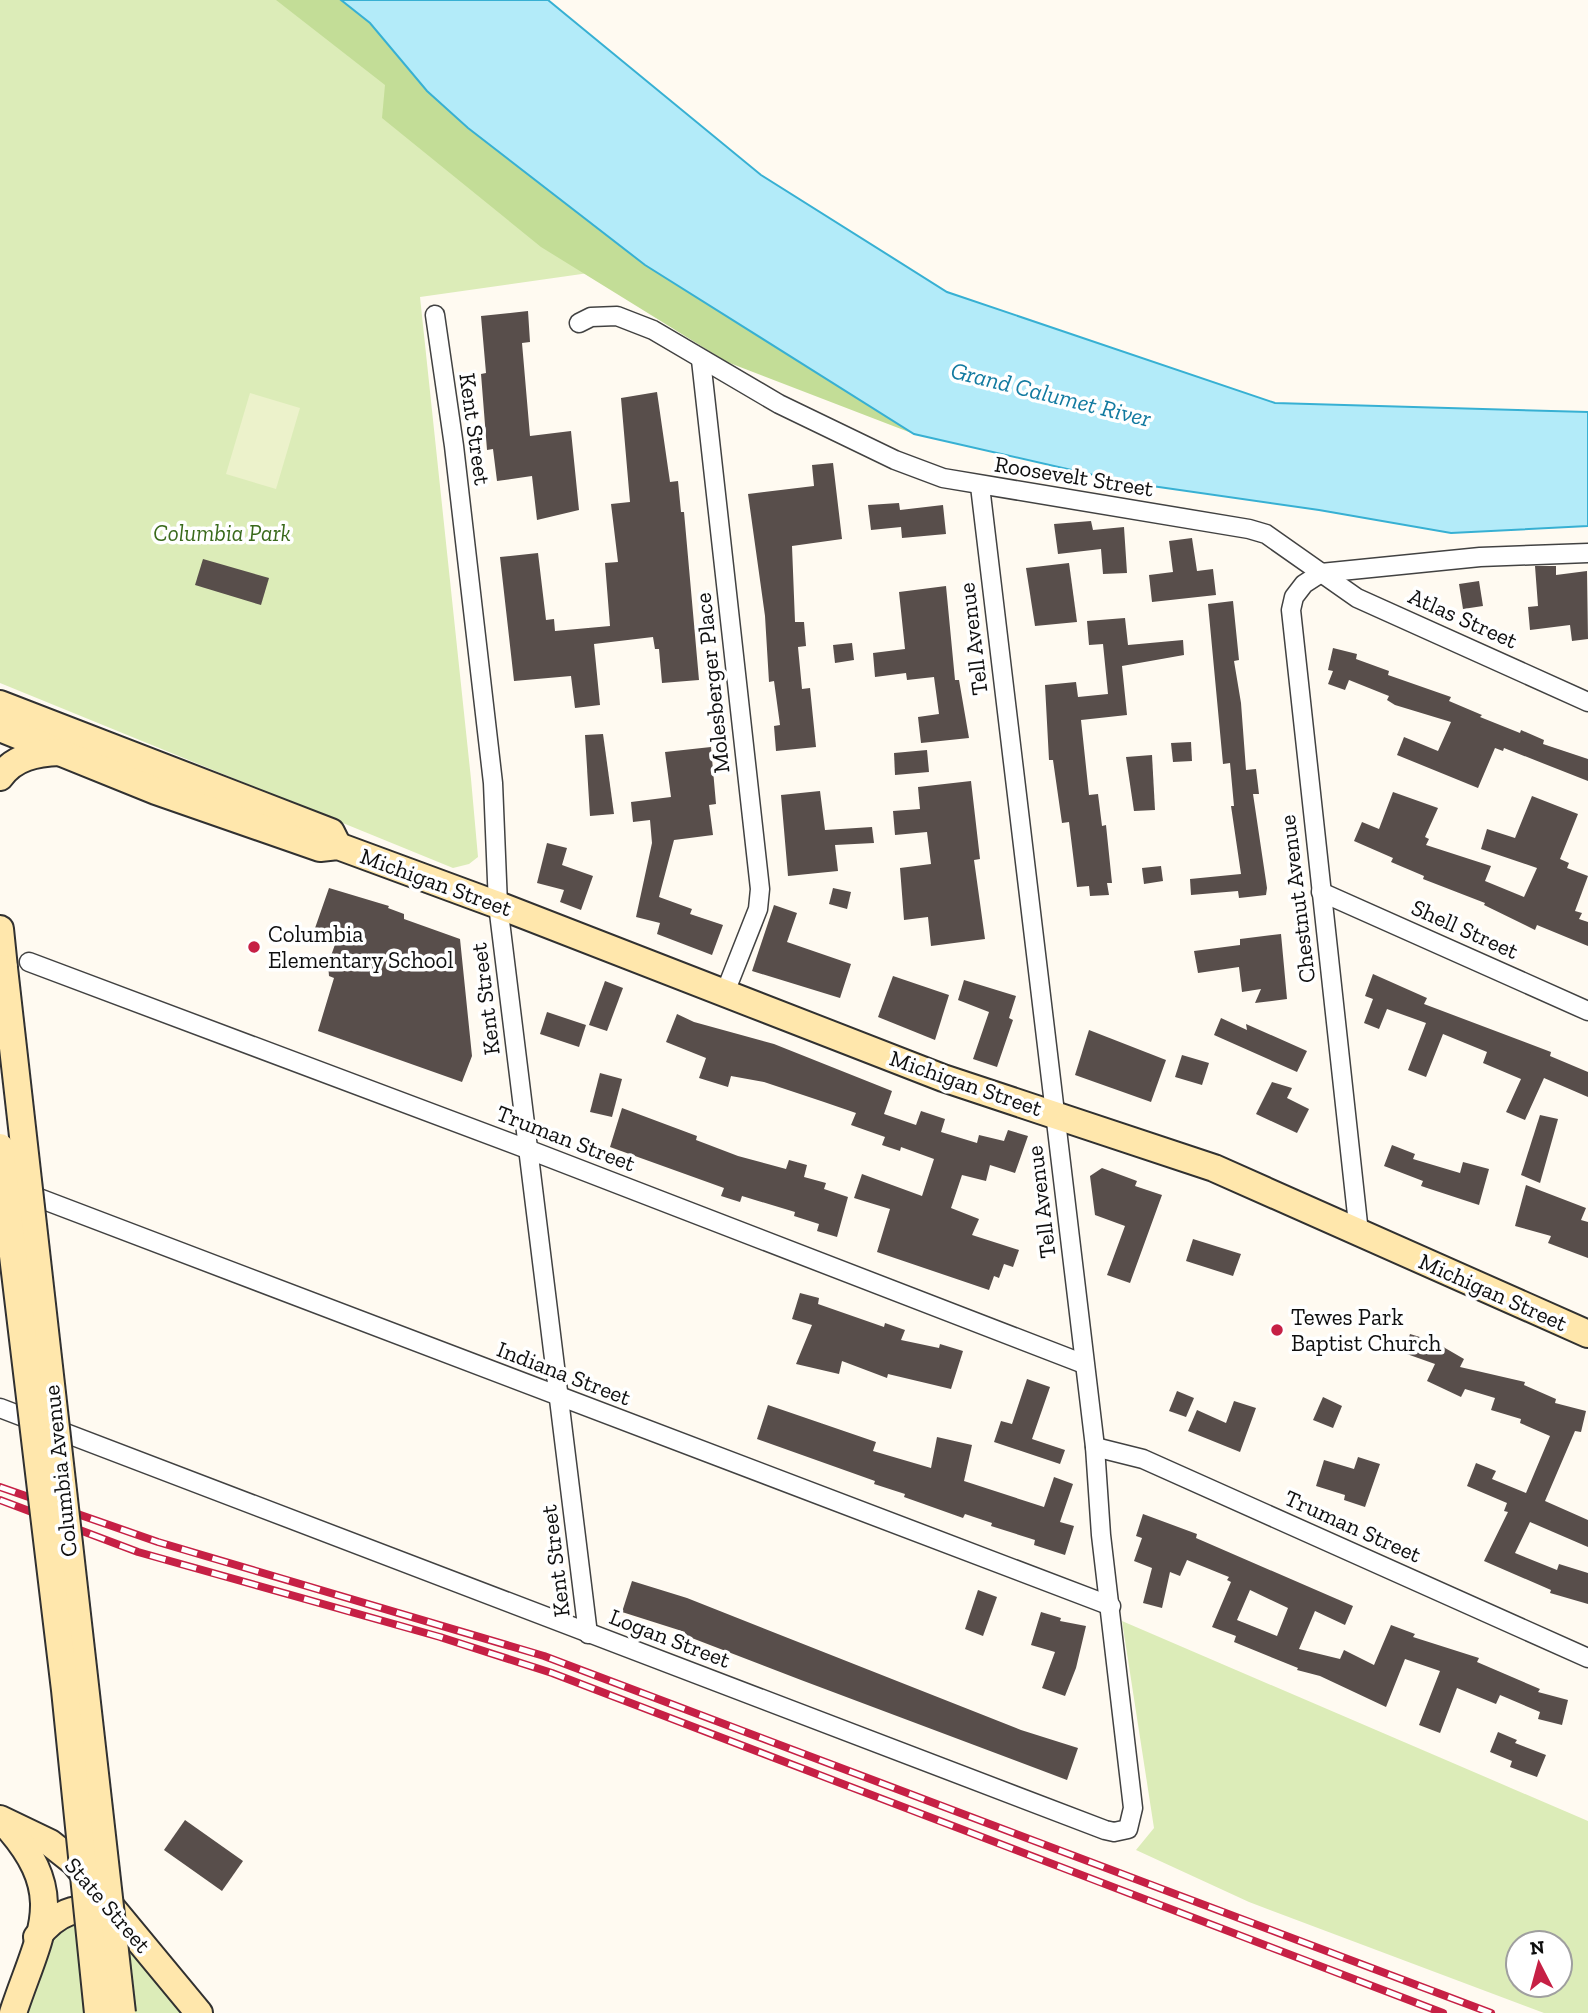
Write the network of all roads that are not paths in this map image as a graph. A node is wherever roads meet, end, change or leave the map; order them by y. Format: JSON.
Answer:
{"nodes":[{"id":1,"x":435,"y":315,"type":"dead end"},
{"id":2,"x":579,"y":323,"type":"dead end"},
{"id":3,"x":701,"y":360,"type":"junction"},
{"id":4,"x":980,"y":486,"type":"junction"},
{"id":5,"x":1588,"y":553,"type":"edge"},
{"id":6,"x":1321,"y":573,"type":"junction"},
{"id":7,"x":1588,"y":702,"type":"edge"},
{"id":8,"x":0,"y":704,"type":"edge"},
{"id":9,"x":0,"y":728,"type":"edge"},
{"id":10,"x":60,"y":752,"type":"junction"},
{"id":11,"x":0,"y":777,"type":"edge"},
{"id":12,"x":338,"y":846,"type":"junction"},
{"id":13,"x":1321,"y":892,"type":"junction"},
{"id":14,"x":498,"y":905,"type":"junction"},
{"id":15,"x":0,"y":929,"type":"edge"},
{"id":16,"x":29,"y":962,"type":"dead end"},
{"id":17,"x":724,"y":995,"type":"junction"},
{"id":18,"x":1588,"y":1011,"type":"edge"},
{"id":19,"x":1055,"y":1114,"type":"junction"},
{"id":20,"x":0,"y":1147,"type":"edge"},
{"id":21,"x":527,"y":1149,"type":"junction"},
{"id":22,"x":0,"y":1184,"type":"edge"},
{"id":23,"x":1359,"y":1233,"type":"junction"},
{"id":24,"x":1588,"y":1334,"type":"edge"},
{"id":25,"x":1084,"y":1364,"type":"junction"},
{"id":26,"x":558,"y":1398,"type":"junction"},
{"id":27,"x":0,"y":1408,"type":"edge"},
{"id":28,"x":1095,"y":1447,"type":"junction"},
{"id":29,"x":1111,"y":1606,"type":"junction"},
{"id":30,"x":588,"y":1634,"type":"junction"},
{"id":31,"x":1588,"y":1658,"type":"edge"},
{"id":32,"x":0,"y":1819,"type":"edge"},
{"id":33,"x":1128,"y":1829,"type":"joint"},
{"id":34,"x":127,"y":1923,"type":"junction"},
{"id":35,"x":37,"y":1937,"type":"junction"},
{"id":36,"x":12,"y":2013,"type":"edge"},
{"id":37,"x":98,"y":2013,"type":"edge"},
{"id":38,"x":122,"y":2013,"type":"edge"},
{"id":39,"x":199,"y":2013,"type":"edge"}],
"edges":[{"from":1,"to":14,"type":"street","name":"Kent Street"},
{"from":2,"to":3,"type":"street","name":"Roosevelt Street"},
{"from":3,"to":4,"type":"street","name":"Roosevelt Street"},
{"from":3,"to":17,"type":"street","name":"Molesberger Place"},
{"from":4,"to":6,"type":"street","name":"Roosevelt Street"},
{"from":4,"to":19,"type":"street","name":"Tell Avenue"},
{"from":5,"to":6,"type":"street"},
{"from":6,"to":7,"type":"street","name":"Atlas Street"},
{"from":6,"to":13,"type":"street","name":"Chestnut Avenue"},
{"from":8,"to":12,"type":"street","name":"Michigan Street"},
{"from":9,"to":10,"type":"street","name":"Michigan Street"},
{"from":10,"to":11,"type":"street"},
{"from":10,"to":12,"type":"street","name":"Michigan Street"},
{"from":12,"to":14,"type":"street","name":"Michigan Street"},
{"from":13,"to":18,"type":"street","name":"Shell Street"},
{"from":13,"to":23,"type":"street","name":"Chestnut Avenue"},
{"from":14,"to":17,"type":"street","name":"Michigan Street"},
{"from":14,"to":21,"type":"street","name":"Kent Street"},
{"from":15,"to":38,"type":"street","name":"Columbia Avenue","bridge":true},
{"from":16,"to":21,"type":"street","name":"Truman Street"},
{"from":17,"to":19,"type":"street","name":"Michigan Street"},
{"from":19,"to":23,"type":"street","name":"Michigan Street"},
{"from":19,"to":25,"type":"street","name":"Tell Avenue"},
{"from":20,"to":37,"type":"street","name":"Columbia Avenue","bridge":true},
{"from":21,"to":25,"type":"street","name":"Truman Street"},
{"from":21,"to":26,"type":"street","name":"Kent Street"},
{"from":22,"to":26,"type":"street","name":"Indiana Street"},
{"from":23,"to":24,"type":"street","name":"Michigan Street"},
{"from":25,"to":28,"type":"street","name":"Tell Avenue"},
{"from":26,"to":29,"type":"street","name":"Indiana Street"},
{"from":26,"to":30,"type":"street","name":"Kent Street"},
{"from":27,"to":30,"type":"street","name":"Logan Street"},
{"from":28,"to":29,"type":"street","name":"Tell Avenue"},
{"from":28,"to":31,"type":"street","name":"Truman Street"},
{"from":29,"to":33,"type":"street","name":"Tell Avenue"},
{"from":30,"to":33,"type":"street","name":"Logan Street"},
{"from":32,"to":34,"type":"street","name":"State Street"},
{"from":32,"to":35,"type":"street"},
{"from":34,"to":35,"type":"street"},
{"from":34,"to":39,"type":"street","name":"State Street"},
{"from":35,"to":36,"type":"street"}]}
